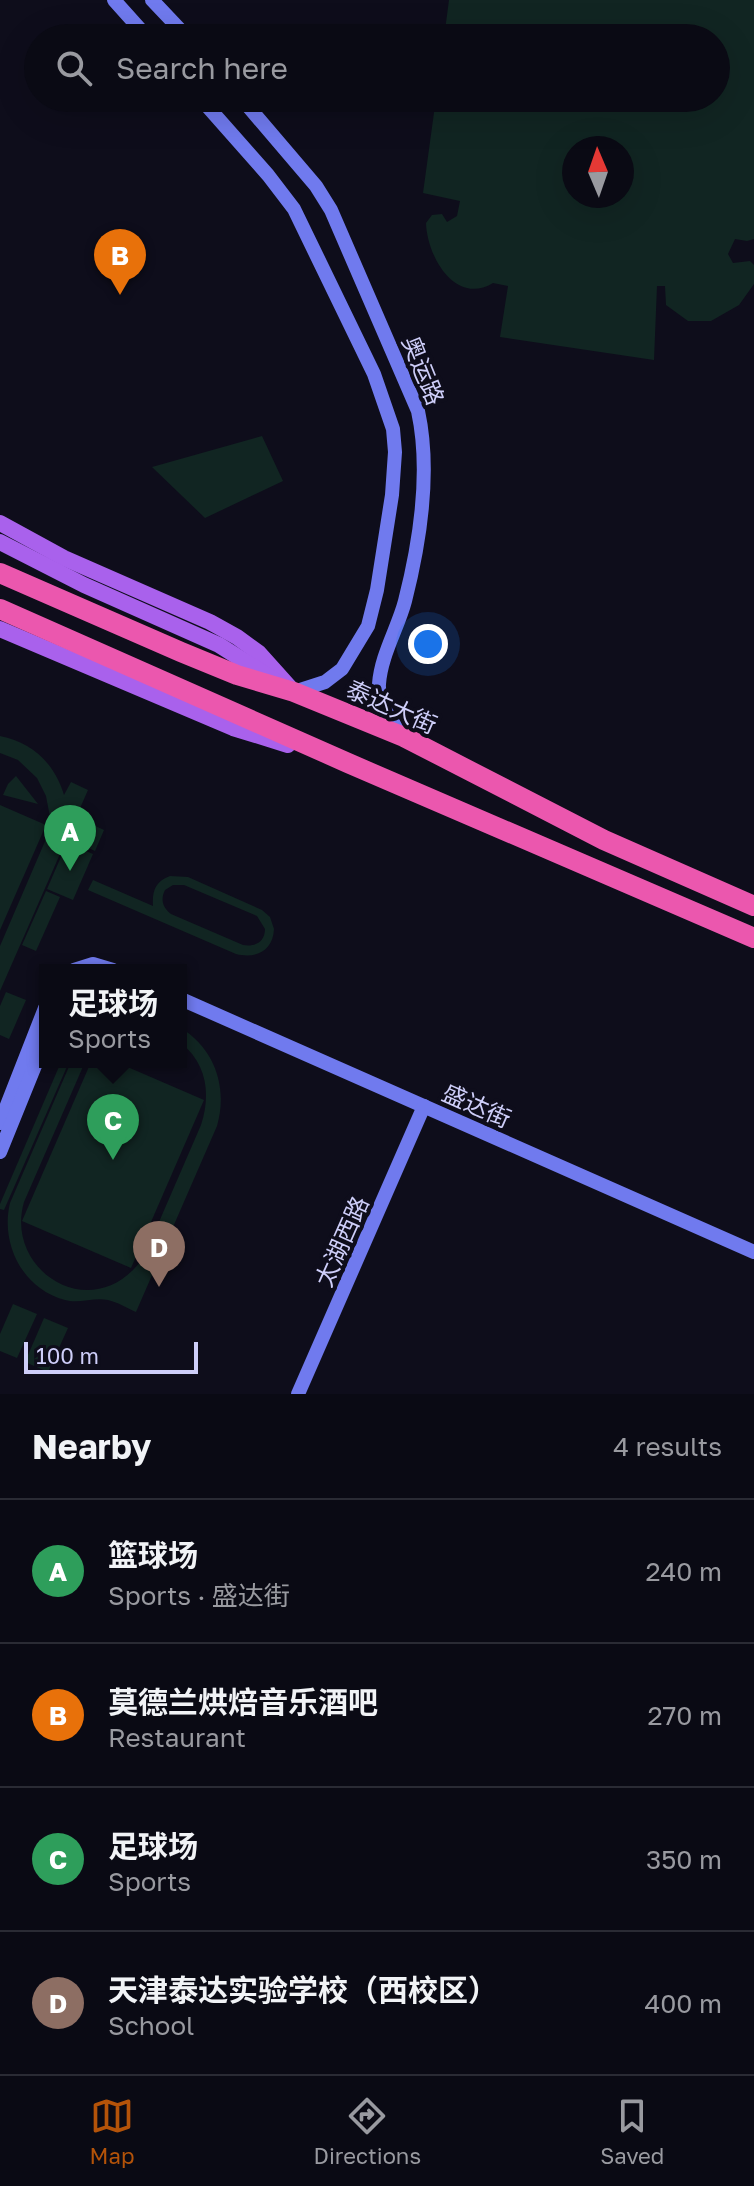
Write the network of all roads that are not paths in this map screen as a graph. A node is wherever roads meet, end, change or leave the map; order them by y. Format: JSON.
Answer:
{"nodes":[{"id":1,"x":114,"y":0,"type":"edge"},
{"id":2,"x":152,"y":0,"type":"edge"},
{"id":3,"x":135,"y":24,"type":"edge"},
{"id":4,"x":175,"y":24,"type":"edge"},
{"id":5,"x":212,"y":112,"type":"edge"},
{"id":6,"x":253,"y":112,"type":"edge"},
{"id":7,"x":0,"y":523,"type":"edge"},
{"id":8,"x":0,"y":542,"type":"edge"},
{"id":9,"x":0,"y":573,"type":"edge"},
{"id":10,"x":0,"y":609,"type":"edge"},
{"id":11,"x":0,"y":629,"type":"edge"},
{"id":12,"x":294,"y":692,"type":"junction"},
{"id":13,"x":404,"y":737,"type":"junction"},
{"id":14,"x":348,"y":763,"type":"junction"},
{"id":15,"x":754,"y":906,"type":"edge"},
{"id":16,"x":748,"y":937,"type":"edge"},
{"id":17,"x":187,"y":1002,"type":"edge"},
{"id":18,"x":187,"y":1012,"type":"edge"},
{"id":19,"x":39,"y":1023,"type":"edge"},
{"id":20,"x":39,"y":1056,"type":"edge"},
{"id":21,"x":422,"y":1110,"type":"junction"},
{"id":22,"x":0,"y":1123,"type":"edge"},
{"id":23,"x":0,"y":1152,"type":"edge"},
{"id":24,"x":754,"y":1252,"type":"edge"},
{"id":25,"x":754,"y":1261,"type":"edge"},
{"id":26,"x":298,"y":1394,"type":"edge"}],
"edges":[{"from":1,"to":3,"type":"street"},
{"from":2,"to":4,"type":"street"},
{"from":5,"to":12,"type":"street","name":"奥运路"},
{"from":6,"to":13,"type":"street","name":"奥运路"},
{"from":7,"to":12,"type":"main road"},
{"from":8,"to":12,"type":"main road"},
{"from":9,"to":12,"type":"highway","name":"泰达大街"},
{"from":10,"to":14,"type":"highway"},
{"from":11,"to":14,"type":"main road"},
{"from":12,"to":13,"type":"highway","name":"泰达大街"},
{"from":13,"to":15,"type":"highway","name":"泰达大街"},
{"from":14,"to":16,"type":"highway"},
{"from":17,"to":21,"type":"street","name":"盛达街"},
{"from":18,"to":21,"type":"street","name":"盛达街"},
{"from":19,"to":22,"type":"street"},
{"from":20,"to":23,"type":"street"},
{"from":21,"to":24,"type":"street","name":"盛达街"},
{"from":21,"to":25,"type":"street","name":"盛达街"},
{"from":21,"to":26,"type":"street","name":"太湖西路"}]}
